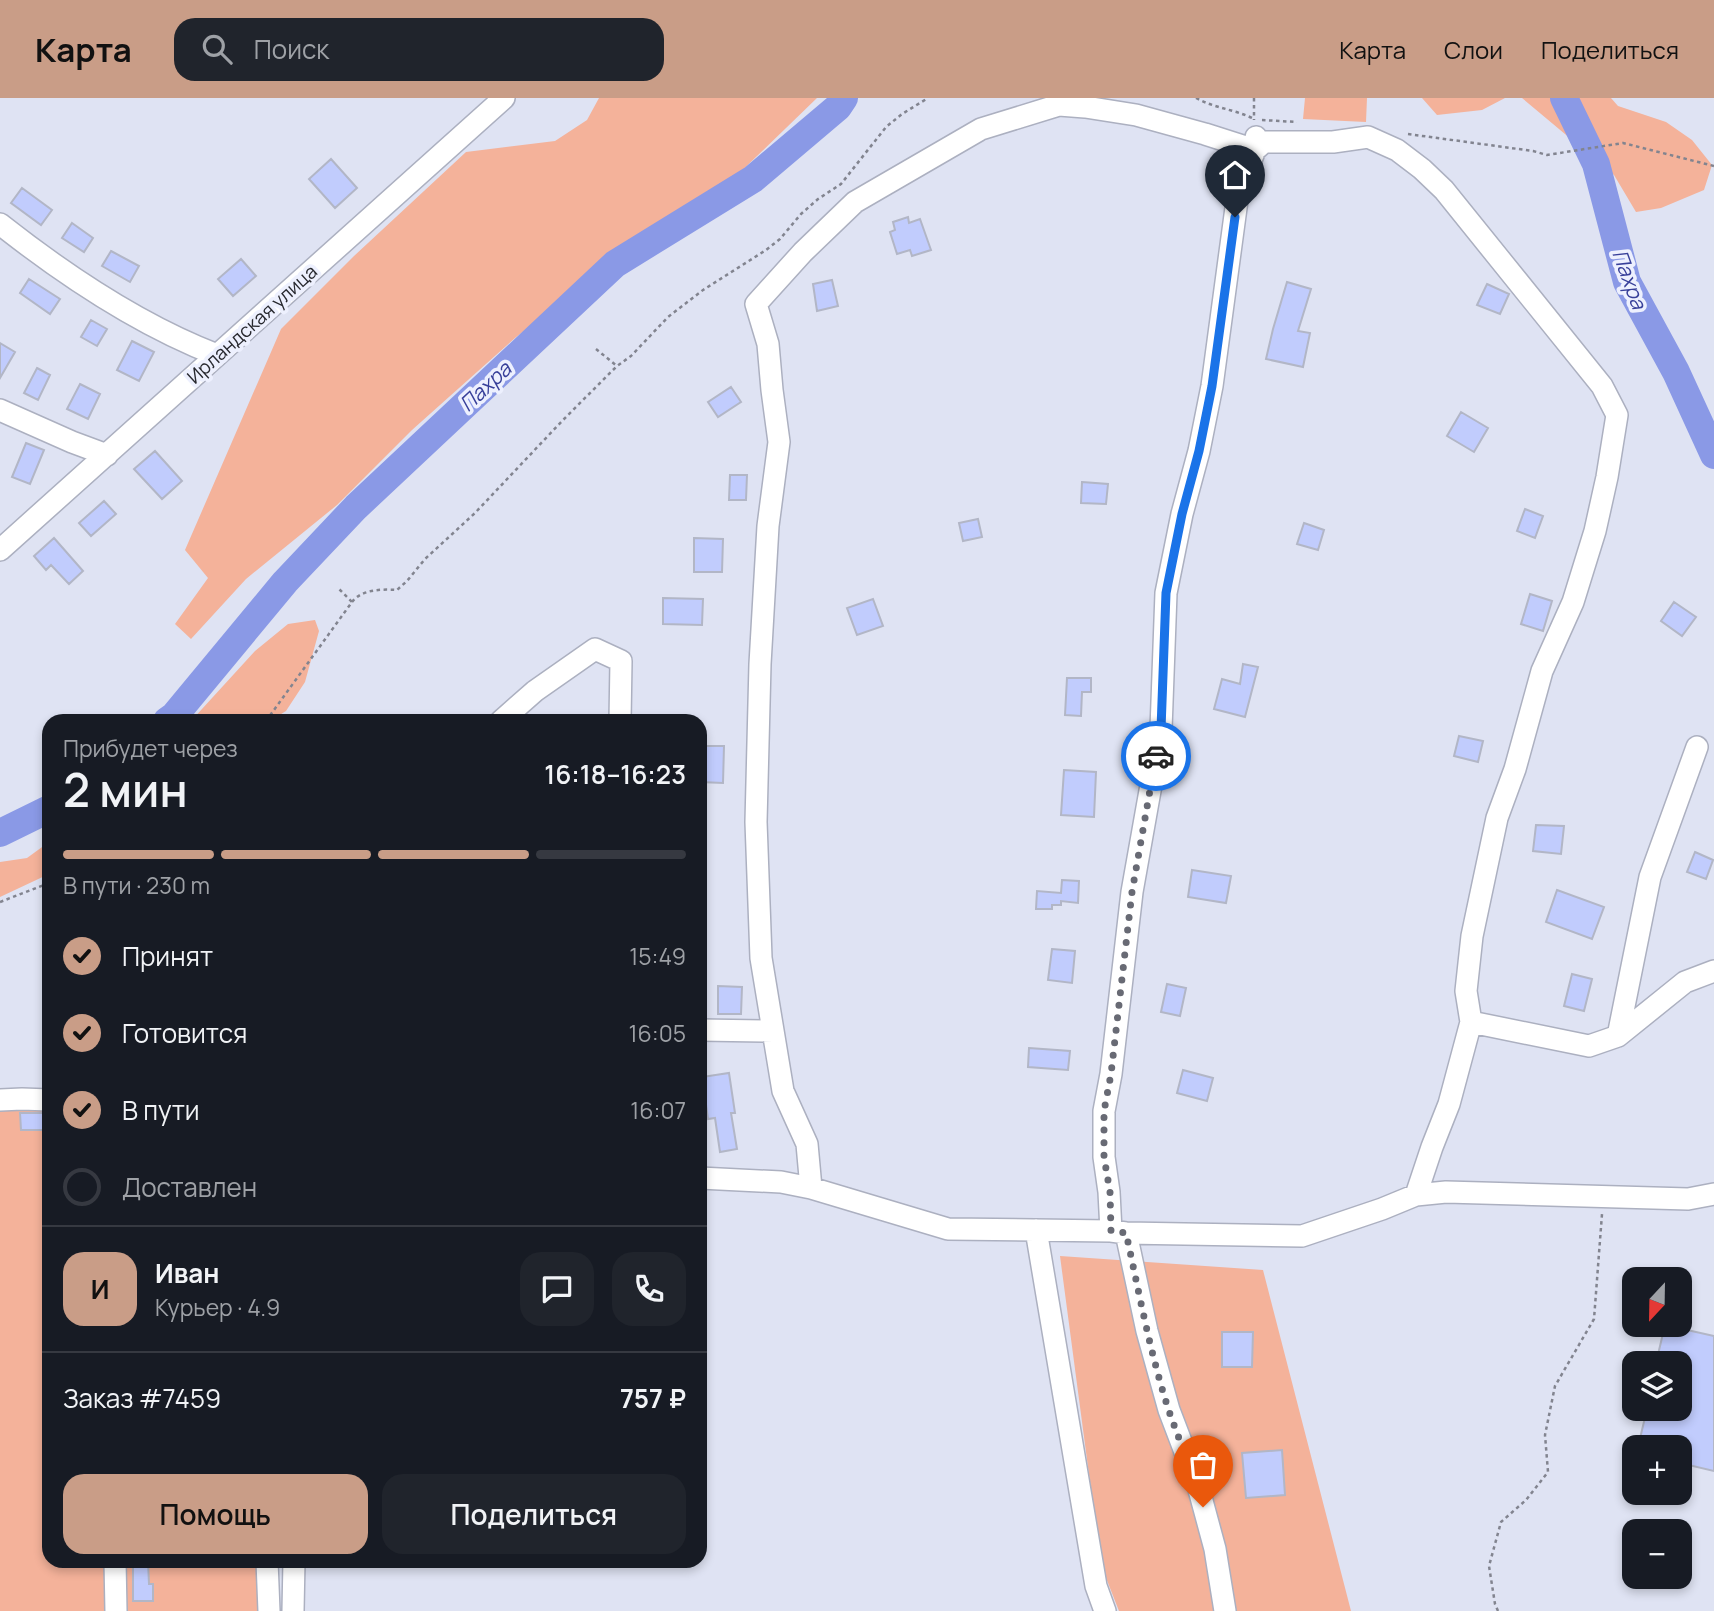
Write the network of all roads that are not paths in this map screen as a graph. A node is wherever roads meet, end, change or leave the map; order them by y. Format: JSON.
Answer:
{"nodes":[{"id":1,"x":504,"y":98,"type":"edge"},
{"id":2,"x":1255,"y":142,"type":"junction"},
{"id":3,"x":0,"y":224,"type":"edge"},
{"id":4,"x":217,"y":355,"type":"junction"},
{"id":5,"x":0,"y":410,"type":"edge"},
{"id":6,"x":107,"y":454,"type":"junction"},
{"id":7,"x":0,"y":550,"type":"edge"},
{"id":8,"x":509,"y":714,"type":"edge"},
{"id":9,"x":620,"y":714,"type":"edge"},
{"id":10,"x":1697,"y":747,"type":"dead end"},
{"id":11,"x":1714,"y":971,"type":"edge"},
{"id":12,"x":1471,"y":1022,"type":"junction"},
{"id":13,"x":707,"y":1030,"type":"edge"},
{"id":14,"x":773,"y":1031,"type":"junction"},
{"id":15,"x":1618,"y":1036,"type":"junction"},
{"id":16,"x":0,"y":1100,"type":"edge"},
{"id":17,"x":42,"y":1100,"type":"edge"},
{"id":18,"x":707,"y":1178,"type":"edge"},
{"id":19,"x":811,"y":1188,"type":"junction"},
{"id":20,"x":1714,"y":1194,"type":"edge"},
{"id":21,"x":1416,"y":1195,"type":"junction"},
{"id":22,"x":1036,"y":1230,"type":"junction"},
{"id":23,"x":1118,"y":1232,"type":"junction"},
{"id":24,"x":115,"y":1568,"type":"edge"},
{"id":25,"x":267,"y":1568,"type":"edge"},
{"id":26,"x":294,"y":1568,"type":"edge"},
{"id":27,"x":116,"y":1611,"type":"edge"},
{"id":28,"x":269,"y":1611,"type":"edge"},
{"id":29,"x":293,"y":1611,"type":"edge"},
{"id":30,"x":1105,"y":1611,"type":"edge"},
{"id":31,"x":1225,"y":1611,"type":"edge"}],
"edges":[{"from":1,"to":4,"type":"street","name":"Ирландская улица"},
{"from":2,"to":12,"type":"street"},
{"from":2,"to":14,"type":"street"},
{"from":2,"to":23,"type":"street"},
{"from":3,"to":4,"type":"street"},
{"from":4,"to":6,"type":"street","name":"Ирландская улица"},
{"from":5,"to":6,"type":"street"},
{"from":6,"to":7,"type":"street","name":"Ирландская улица"},
{"from":8,"to":9,"type":"street"},
{"from":10,"to":15,"type":"street"},
{"from":11,"to":15,"type":"street"},
{"from":12,"to":15,"type":"street"},
{"from":12,"to":21,"type":"street"},
{"from":13,"to":14,"type":"street"},
{"from":14,"to":19,"type":"street"},
{"from":16,"to":17,"type":"street"},
{"from":18,"to":19,"type":"street"},
{"from":19,"to":22,"type":"street"},
{"from":20,"to":21,"type":"street"},
{"from":21,"to":23,"type":"street"},
{"from":22,"to":23,"type":"street"},
{"from":22,"to":30,"type":"street"},
{"from":23,"to":31,"type":"street"},
{"from":24,"to":27,"type":"street"},
{"from":25,"to":28,"type":"street"},
{"from":26,"to":29,"type":"street"}]}
